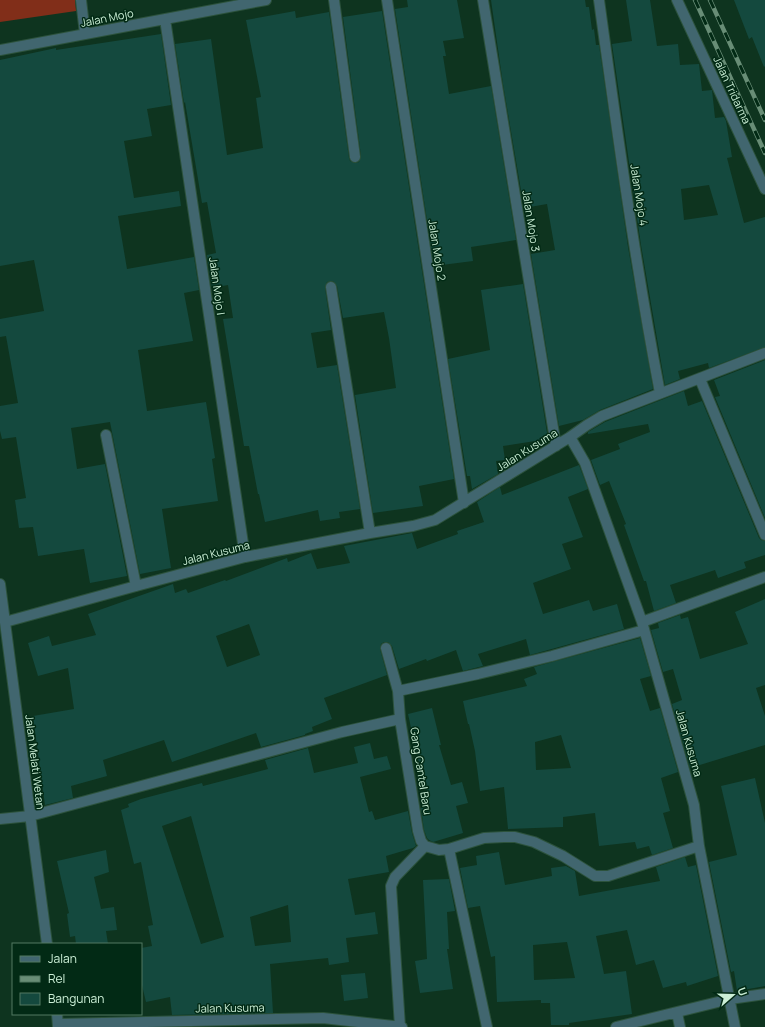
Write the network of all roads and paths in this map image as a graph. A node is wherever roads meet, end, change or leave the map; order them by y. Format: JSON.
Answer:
{"nodes":[{"id":1,"x":81,"y":0,"type":"edge"},
{"id":2,"x":266,"y":0,"type":"edge"},
{"id":3,"x":334,"y":0,"type":"edge"},
{"id":4,"x":387,"y":0,"type":"edge"},
{"id":5,"x":483,"y":0,"type":"edge"},
{"id":6,"x":599,"y":0,"type":"edge"},
{"id":7,"x":677,"y":0,"type":"edge"},
{"id":8,"x":165,"y":19,"type":"junction"},
{"id":9,"x":85,"y":34,"type":"junction"},
{"id":10,"x":0,"y":50,"type":"edge"},
{"id":11,"x":356,"y":157,"type":"dead end"},
{"id":12,"x":765,"y":189,"type":"edge"},
{"id":13,"x":331,"y":287,"type":"dead end"},
{"id":14,"x":765,"y":353,"type":"edge"},
{"id":15,"x":700,"y":379,"type":"junction"},
{"id":16,"x":660,"y":393,"type":"junction"},
{"id":17,"x":106,"y":435,"type":"dead end"},
{"id":18,"x":570,"y":436,"type":"junction"},
{"id":19,"x":556,"y":446,"type":"junction"},
{"id":20,"x":464,"y":503,"type":"junction"},
{"id":21,"x":370,"y":533,"type":"junction"},
{"id":22,"x":765,"y":535,"type":"edge"},
{"id":23,"x":245,"y":557,"type":"junction"},
{"id":24,"x":765,"y":578,"type":"edge"},
{"id":25,"x":0,"y":584,"type":"edge"},
{"id":26,"x":136,"y":586,"type":"junction"},
{"id":27,"x":5,"y":622,"type":"junction"},
{"id":28,"x":643,"y":626,"type":"junction"},
{"id":29,"x":386,"y":648,"type":"dead end"},
{"id":30,"x":398,"y":691,"type":"junction"},
{"id":31,"x":400,"y":719,"type":"junction"},
{"id":32,"x":30,"y":816,"type":"junction"},
{"id":33,"x":0,"y":819,"type":"edge"},
{"id":34,"x":425,"y":846,"type":"junction"},
{"id":35,"x":699,"y":846,"type":"junction"},
{"id":36,"x":449,"y":849,"type":"junction"},
{"id":37,"x":47,"y":943,"type":"edge"},
{"id":38,"x":765,"y":994,"type":"edge"},
{"id":39,"x":730,"y":999,"type":"junction"},
{"id":40,"x":677,"y":1013,"type":"junction"},
{"id":41,"x":58,"y":1022,"type":"edge"},
{"id":42,"x":401,"y":1027,"type":"edge"},
{"id":43,"x":487,"y":1027,"type":"edge"},
{"id":44,"x":616,"y":1027,"type":"edge"},
{"id":45,"x":680,"y":1027,"type":"edge"},
{"id":46,"x":735,"y":1027,"type":"edge"}],
"edges":[{"from":1,"to":9,"type":"street"},
{"from":2,"to":8,"type":"street","name":"Jalan Mojo"},
{"from":3,"to":11,"type":"street"},
{"from":4,"to":20,"type":"street","name":"Jalan Mojo 2"},
{"from":5,"to":19,"type":"street","name":"Jalan Mojo 3"},
{"from":6,"to":16,"type":"street","name":"Jalan Mojo 4"},
{"from":7,"to":12,"type":"street","name":"Jalan Tridarma"},
{"from":8,"to":9,"type":"street","name":"Jalan Mojo"},
{"from":8,"to":23,"type":"street","name":"Jalan Mojo I"},
{"from":9,"to":10,"type":"street","name":"Jalan Mojo"},
{"from":13,"to":21,"type":"street"},
{"from":14,"to":15,"type":"street"},
{"from":15,"to":16,"type":"street"},
{"from":15,"to":22,"type":"street"},
{"from":16,"to":18,"type":"street"},
{"from":17,"to":26,"type":"street"},
{"from":18,"to":19,"type":"street","name":"Jalan Kusuma"},
{"from":18,"to":28,"type":"street","name":"Jalan Kusuma"},
{"from":19,"to":20,"type":"street","name":"Jalan Kusuma"},
{"from":20,"to":21,"type":"street","name":"Jalan Kusuma"},
{"from":21,"to":23,"type":"street","name":"Jalan Kusuma"},
{"from":23,"to":26,"type":"street","name":"Jalan Kusuma"},
{"from":24,"to":28,"type":"street"},
{"from":25,"to":27,"type":"street","name":"Jalan Melati Wetan"},
{"from":26,"to":27,"type":"street","name":"Jalan Kusuma"},
{"from":27,"to":32,"type":"street","name":"Jalan Melati Wetan"},
{"from":28,"to":30,"type":"street"},
{"from":28,"to":35,"type":"street","name":"Jalan Kusuma"},
{"from":29,"to":30,"type":"street"},
{"from":30,"to":31,"type":"street"},
{"from":31,"to":32,"type":"street","name":"Gang Cantel Baru"},
{"from":31,"to":34,"type":"street","name":"Gang Cantel Baru"},
{"from":32,"to":33,"type":"street","name":"Gang Cantel Baru"},
{"from":32,"to":37,"type":"street","name":"Jalan Melati Wetan"},
{"from":34,"to":36,"type":"street"},
{"from":34,"to":42,"type":"street"},
{"from":35,"to":36,"type":"street"},
{"from":35,"to":39,"type":"street","name":"Jalan Kusuma"},
{"from":36,"to":43,"type":"street"},
{"from":38,"to":39,"type":"street"},
{"from":39,"to":40,"type":"street"},
{"from":39,"to":46,"type":"street","name":"Jalan Kusuma"},
{"from":40,"to":44,"type":"street"},
{"from":40,"to":45,"type":"street"},
{"from":41,"to":42,"type":"street","name":"Jalan Kusuma"}]}
